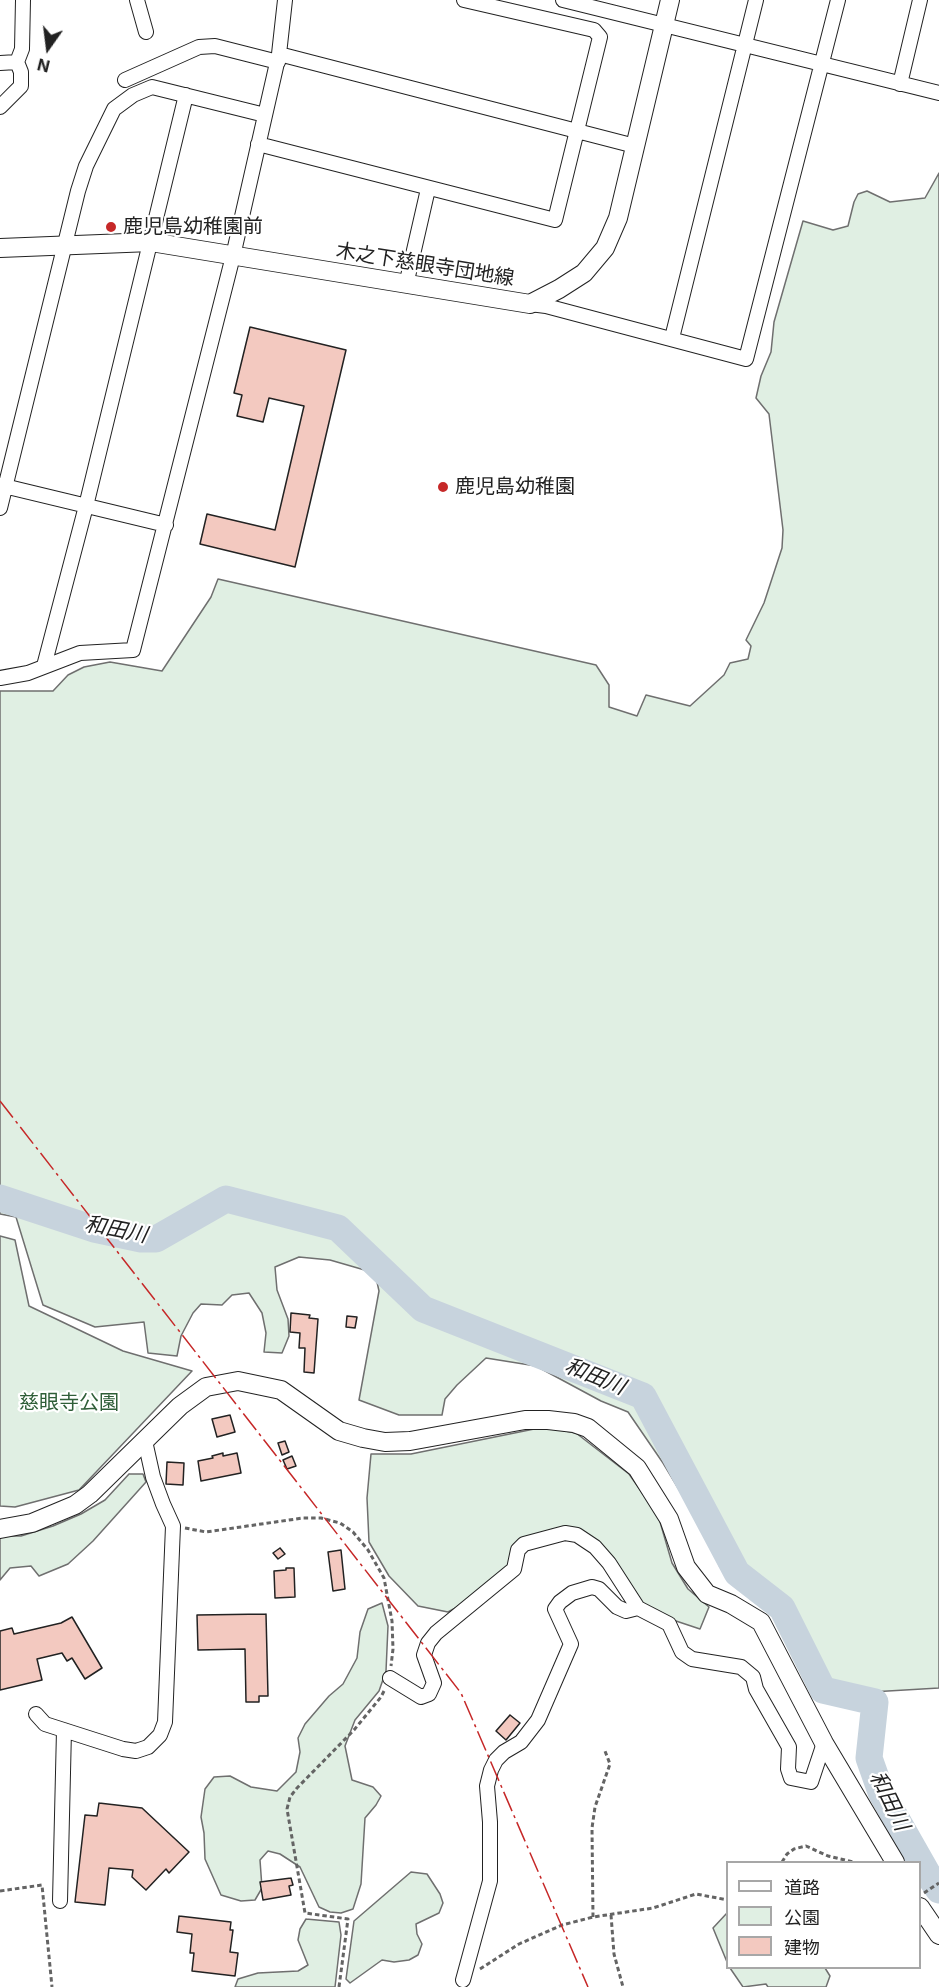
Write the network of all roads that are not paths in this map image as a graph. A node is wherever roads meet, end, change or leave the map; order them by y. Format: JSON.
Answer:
{"nodes":[{"id":1,"x":23,"y":0,"type":"edge"},
{"id":2,"x":137,"y":0,"type":"edge"},
{"id":3,"x":464,"y":0,"type":"edge"},
{"id":4,"x":563,"y":0,"type":"edge"},
{"id":5,"x":670,"y":0,"type":"edge"},
{"id":6,"x":756,"y":0,"type":"edge"},
{"id":7,"x":838,"y":0,"type":"edge"},
{"id":8,"x":920,"y":0,"type":"edge"},
{"id":9,"x":286,"y":1,"type":"edge"},
{"id":10,"x":581,"y":2,"type":"edge"},
{"id":11,"x":663,"y":26,"type":"junction"},
{"id":12,"x":146,"y":32,"type":"dead end"},
{"id":13,"x":744,"y":45,"type":"junction"},
{"id":14,"x":279,"y":58,"type":"junction"},
{"id":15,"x":17,"y":62,"type":"junction"},
{"id":16,"x":0,"y":63,"type":"edge"},
{"id":17,"x":822,"y":65,"type":"junction"},
{"id":18,"x":125,"y":80,"type":"dead end"},
{"id":19,"x":900,"y":84,"type":"junction"},
{"id":20,"x":939,"y":93,"type":"edge"},
{"id":21,"x":186,"y":95,"type":"junction"},
{"id":22,"x":0,"y":107,"type":"edge"},
{"id":23,"x":265,"y":115,"type":"junction"},
{"id":24,"x":576,"y":132,"type":"junction"},
{"id":25,"x":258,"y":144,"type":"junction"},
{"id":26,"x":635,"y":146,"type":"junction"},
{"id":27,"x":428,"y":189,"type":"junction"},
{"id":28,"x":151,"y":242,"type":"junction"},
{"id":29,"x":64,"y":245,"type":"junction"},
{"id":30,"x":0,"y":248,"type":"edge"},
{"id":31,"x":233,"y":256,"type":"junction"},
{"id":32,"x":406,"y":285,"type":"junction"},
{"id":33,"x":530,"y":304,"type":"junction"},
{"id":34,"x":672,"y":338,"type":"junction"},
{"id":35,"x":3,"y":486,"type":"edge"},
{"id":36,"x":86,"y":506,"type":"junction"},
{"id":37,"x":0,"y":508,"type":"edge"},
{"id":38,"x":166,"y":525,"type":"junction"},
{"id":39,"x":44,"y":666,"type":"junction"},
{"id":40,"x":0,"y":678,"type":"edge"},
{"id":41,"x":145,"y":1441,"type":"junction"},
{"id":42,"x":0,"y":1529,"type":"edge"},
{"id":43,"x":638,"y":1608,"type":"junction"},
{"id":44,"x":390,"y":1678,"type":"road end"},
{"id":45,"x":36,"y":1714,"type":"dead end"},
{"id":46,"x":64,"y":1730,"type":"junction"},
{"id":47,"x":824,"y":1743,"type":"junction"},
{"id":48,"x":894,"y":1861,"type":"edge"},
{"id":49,"x":60,"y":1901,"type":"dead end"},
{"id":50,"x":921,"y":1908,"type":"edge"},
{"id":51,"x":939,"y":1935,"type":"edge"},
{"id":52,"x":463,"y":1980,"type":"road end"}],
"edges":[{"from":1,"to":15,"type":"street"},
{"from":2,"to":12,"type":"street"},
{"from":3,"to":24,"type":"street"},
{"from":4,"to":10,"type":"street"},
{"from":5,"to":11,"type":"street","name":"木之下慈眼寺団地線"},
{"from":6,"to":13,"type":"street"},
{"from":7,"to":17,"type":"street"},
{"from":8,"to":19,"type":"street"},
{"from":9,"to":14,"type":"street"},
{"from":10,"to":11,"type":"street"},
{"from":11,"to":13,"type":"street"},
{"from":11,"to":26,"type":"street","name":"木之下慈眼寺団地線"},
{"from":13,"to":17,"type":"street"},
{"from":13,"to":34,"type":"street"},
{"from":14,"to":18,"type":"street"},
{"from":14,"to":23,"type":"street"},
{"from":14,"to":24,"type":"street"},
{"from":15,"to":16,"type":"street"},
{"from":15,"to":22,"type":"street"},
{"from":17,"to":19,"type":"street"},
{"from":17,"to":34,"type":"street"},
{"from":19,"to":20,"type":"street"},
{"from":21,"to":23,"type":"street"},
{"from":21,"to":28,"type":"street"},
{"from":21,"to":29,"type":"street"},
{"from":23,"to":25,"type":"street"},
{"from":24,"to":26,"type":"street"},
{"from":24,"to":27,"type":"street"},
{"from":25,"to":27,"type":"street"},
{"from":25,"to":31,"type":"street"},
{"from":26,"to":33,"type":"street","name":"木之下慈眼寺団地線"},
{"from":27,"to":32,"type":"street"},
{"from":28,"to":29,"type":"street","name":"木之下慈眼寺団地線"},
{"from":28,"to":31,"type":"street","name":"木之下慈眼寺団地線"},
{"from":28,"to":36,"type":"street"},
{"from":29,"to":30,"type":"street","name":"木之下慈眼寺団地線"},
{"from":29,"to":35,"type":"street"},
{"from":31,"to":32,"type":"street","name":"木之下慈眼寺団地線"},
{"from":31,"to":38,"type":"street"},
{"from":32,"to":33,"type":"street","name":"木之下慈眼寺団地線"},
{"from":33,"to":34,"type":"street"},
{"from":35,"to":36,"type":"street"},
{"from":35,"to":37,"type":"street"},
{"from":36,"to":38,"type":"street"},
{"from":36,"to":39,"type":"street"},
{"from":38,"to":39,"type":"street"},
{"from":39,"to":40,"type":"street"},
{"from":41,"to":42,"type":"street"},
{"from":41,"to":46,"type":"street"},
{"from":41,"to":47,"type":"street"},
{"from":43,"to":44,"type":"street"},
{"from":43,"to":47,"type":"street"},
{"from":43,"to":52,"type":"street"},
{"from":45,"to":46,"type":"street"},
{"from":46,"to":49,"type":"street"},
{"from":47,"to":48,"type":"street"},
{"from":50,"to":51,"type":"street"}]}
